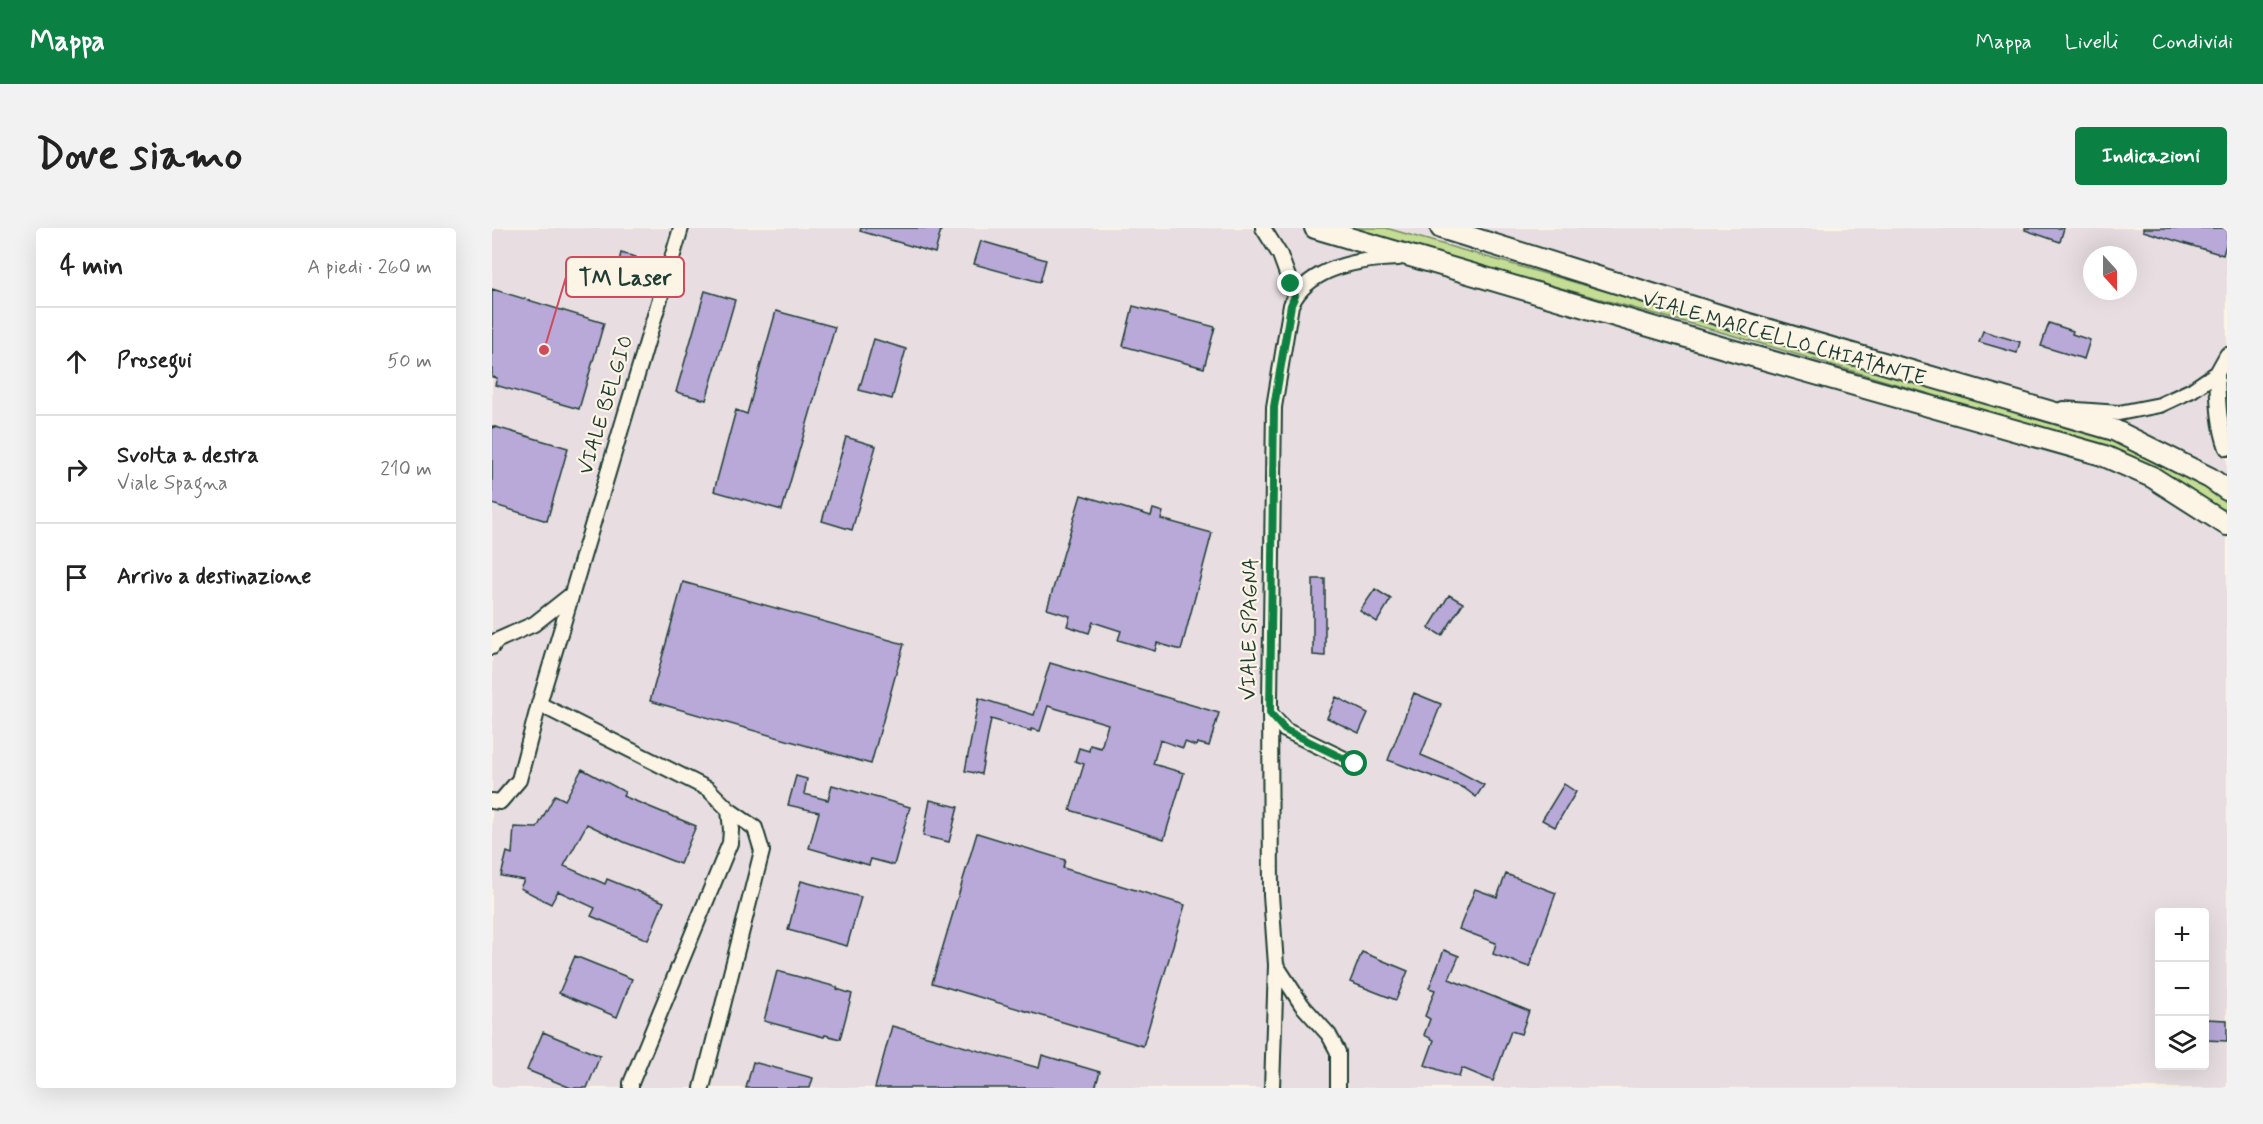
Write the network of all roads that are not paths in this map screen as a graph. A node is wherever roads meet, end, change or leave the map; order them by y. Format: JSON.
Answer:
{"nodes":[{"id":1,"x":681,"y":228,"type":"edge"},
{"id":2,"x":1263,"y":228,"type":"edge"},
{"id":3,"x":1316,"y":228,"type":"edge"},
{"id":4,"x":1442,"y":228,"type":"edge"},
{"id":5,"x":1456,"y":231,"type":"edge"},
{"id":6,"x":1420,"y":257,"type":"junction"},
{"id":7,"x":1295,"y":296,"type":"junction"},
{"id":8,"x":2227,"y":355,"type":"edge"},
{"id":9,"x":2217,"y":373,"type":"junction"},
{"id":10,"x":2044,"y":408,"type":"junction"},
{"id":11,"x":2227,"y":448,"type":"edge"},
{"id":12,"x":2227,"y":490,"type":"edge"},
{"id":13,"x":2227,"y":525,"type":"edge"},
{"id":14,"x":572,"y":594,"type":"junction"},
{"id":15,"x":492,"y":648,"type":"edge"},
{"id":16,"x":539,"y":704,"type":"junction"},
{"id":17,"x":1270,"y":713,"type":"junction"},
{"id":18,"x":1355,"y":764,"type":"dead end"},
{"id":19,"x":492,"y":801,"type":"edge"},
{"id":20,"x":729,"y":810,"type":"junction"},
{"id":21,"x":1276,"y":965,"type":"junction"},
{"id":22,"x":632,"y":1088,"type":"edge"},
{"id":23,"x":702,"y":1088,"type":"edge"},
{"id":24,"x":1272,"y":1088,"type":"edge"},
{"id":25,"x":1338,"y":1088,"type":"edge"}],
"edges":[{"from":1,"to":14,"type":"street","name":"VIALE BELGIO"},
{"from":2,"to":7,"type":"street"},
{"from":3,"to":6,"type":"street","name":"VIALE MARCELLO CHIATANTE"},
{"from":4,"to":5,"type":"street","name":"VIALE MARCELLO CHIATANTE"},
{"from":5,"to":10,"type":"street","name":"VIALE MARCELLO CHIATANTE"},
{"from":6,"to":7,"type":"street"},
{"from":6,"to":13,"type":"street","name":"VIALE MARCELLO CHIATANTE"},
{"from":7,"to":17,"type":"street","name":"VIALE SPAGNA"},
{"from":8,"to":9,"type":"street"},
{"from":9,"to":10,"type":"street"},
{"from":9,"to":11,"type":"street"},
{"from":10,"to":12,"type":"street","name":"VIALE MARCELLO CHIATANTE"},
{"from":14,"to":15,"type":"street"},
{"from":14,"to":16,"type":"street","name":"VIALE BELGIO"},
{"from":16,"to":19,"type":"street","name":"VIALE BELGIO"},
{"from":16,"to":20,"type":"street"},
{"from":17,"to":18,"type":"street"},
{"from":17,"to":21,"type":"street","name":"VIALE SPAGNA"},
{"from":20,"to":22,"type":"street"},
{"from":20,"to":23,"type":"street"},
{"from":21,"to":24,"type":"street","name":"VIALE SPAGNA"},
{"from":21,"to":25,"type":"street","name":"VIALE SPAGNA"}]}
